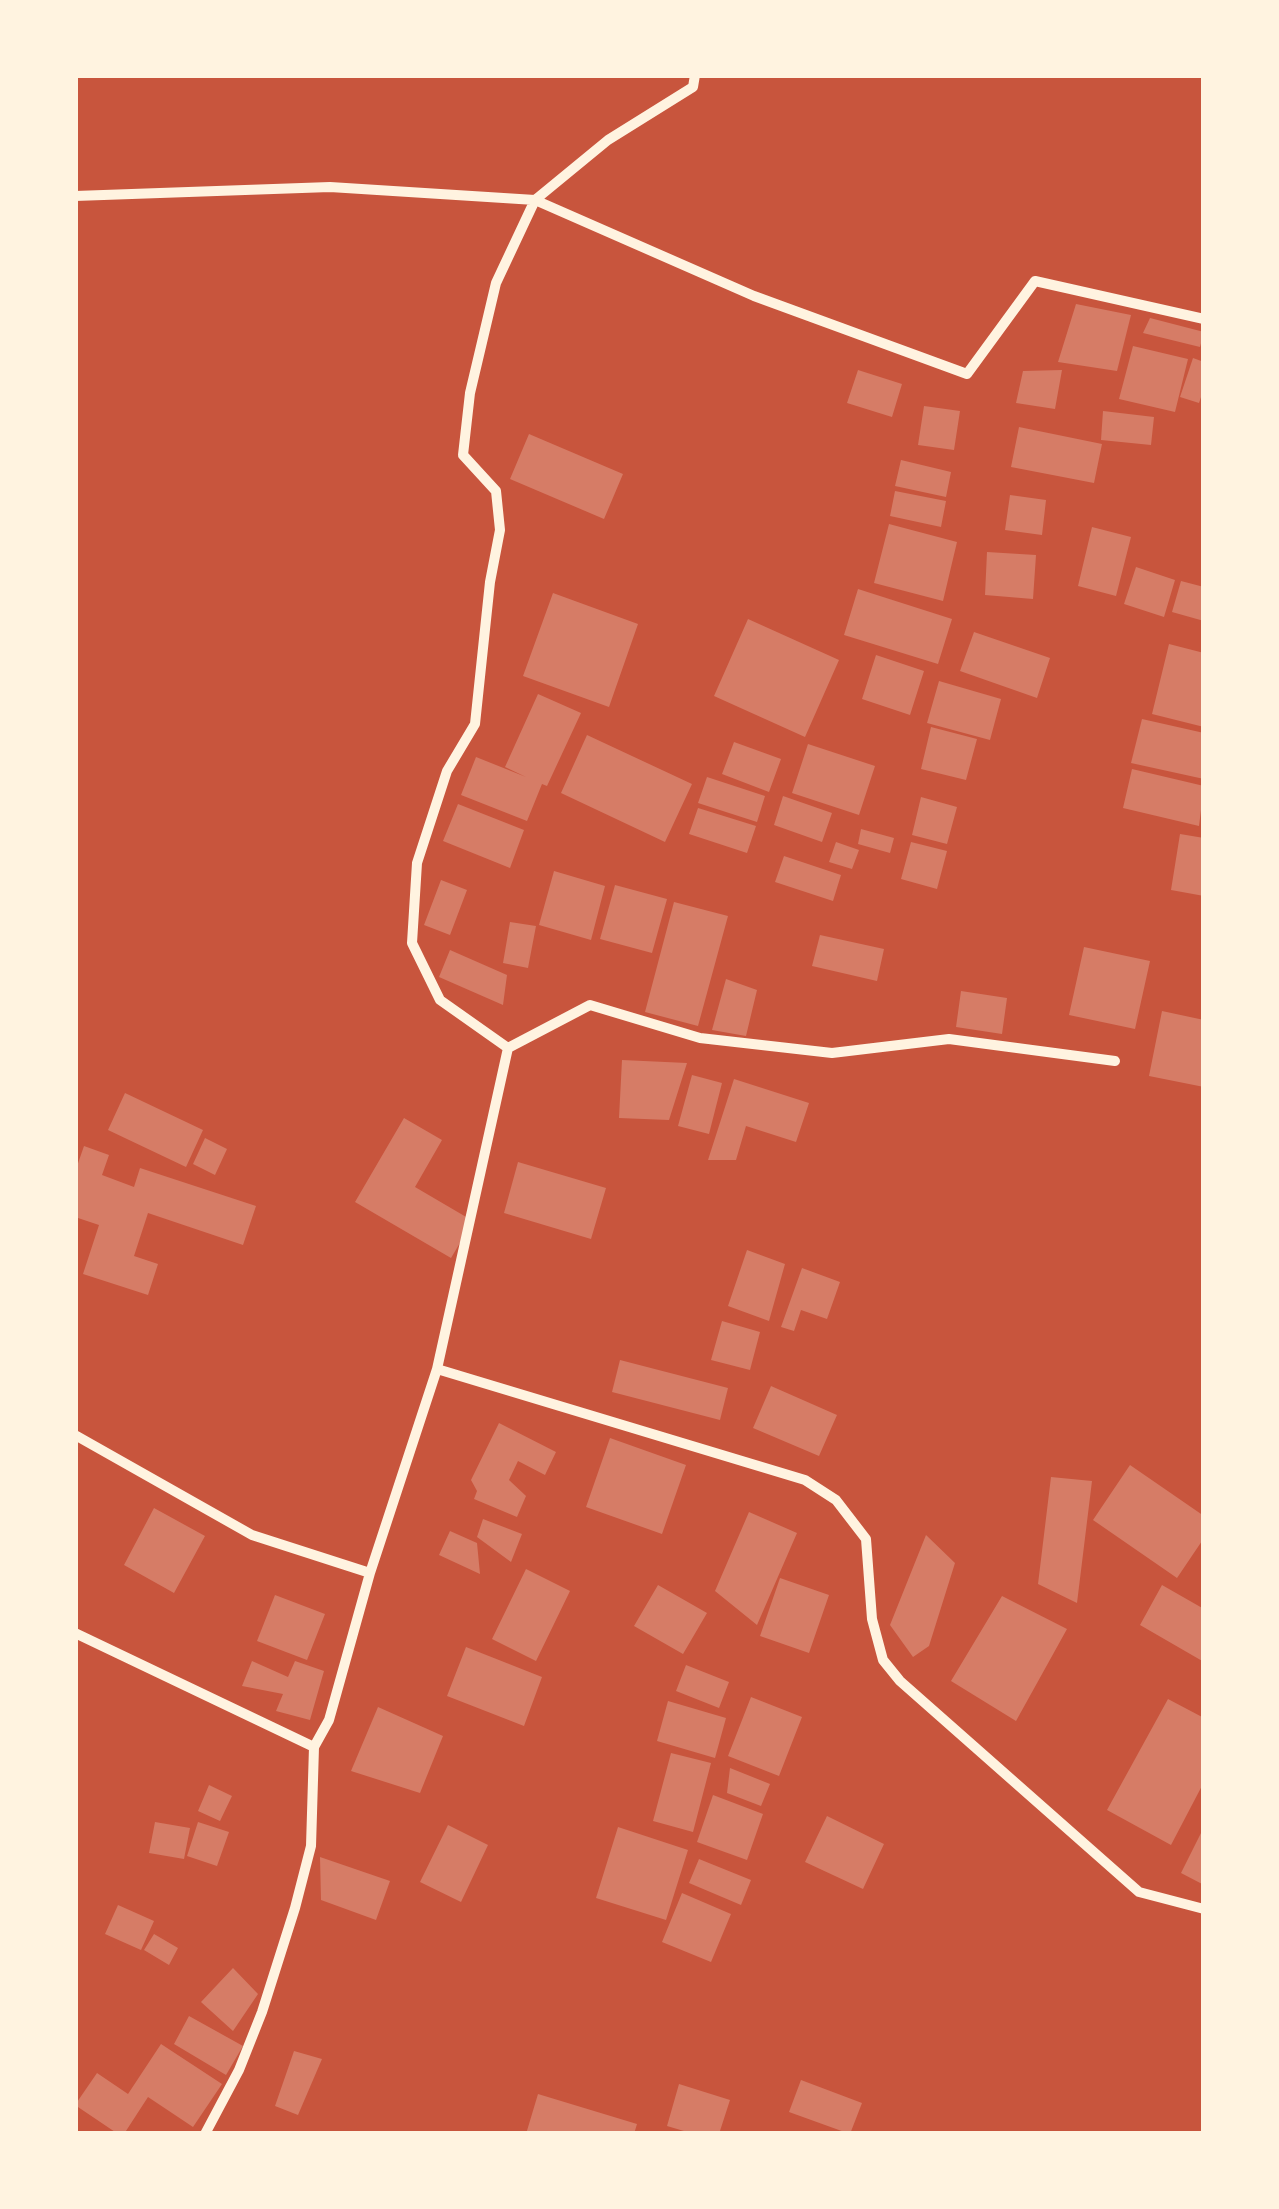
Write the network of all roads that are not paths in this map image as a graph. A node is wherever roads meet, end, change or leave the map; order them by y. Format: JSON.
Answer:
{"nodes":[{"id":1,"x":695,"y":75,"type":"edge"},
{"id":2,"x":75,"y":196,"type":"edge"},
{"id":3,"x":535,"y":200,"type":"junction"},
{"id":4,"x":1204,"y":319,"type":"edge"},
{"id":5,"x":508,"y":1048,"type":"junction"},
{"id":6,"x":1115,"y":1061,"type":"dead end"},
{"id":7,"x":437,"y":1370,"type":"junction"},
{"id":8,"x":75,"y":1436,"type":"edge"},
{"id":9,"x":370,"y":1573,"type":"junction"},
{"id":10,"x":75,"y":1633,"type":"edge"},
{"id":11,"x":314,"y":1748,"type":"junction"},
{"id":12,"x":1204,"y":1909,"type":"edge"},
{"id":13,"x":205,"y":2134,"type":"edge"}],
"edges":[{"from":1,"to":3,"type":"street"},
{"from":2,"to":3,"type":"street"},
{"from":3,"to":4,"type":"street"},
{"from":3,"to":5,"type":"street"},
{"from":5,"to":6,"type":"street"},
{"from":5,"to":7,"type":"street"},
{"from":7,"to":9,"type":"street"},
{"from":7,"to":12,"type":"street"},
{"from":8,"to":9,"type":"street"},
{"from":9,"to":11,"type":"street"},
{"from":10,"to":11,"type":"street"},
{"from":11,"to":13,"type":"street"}]}
